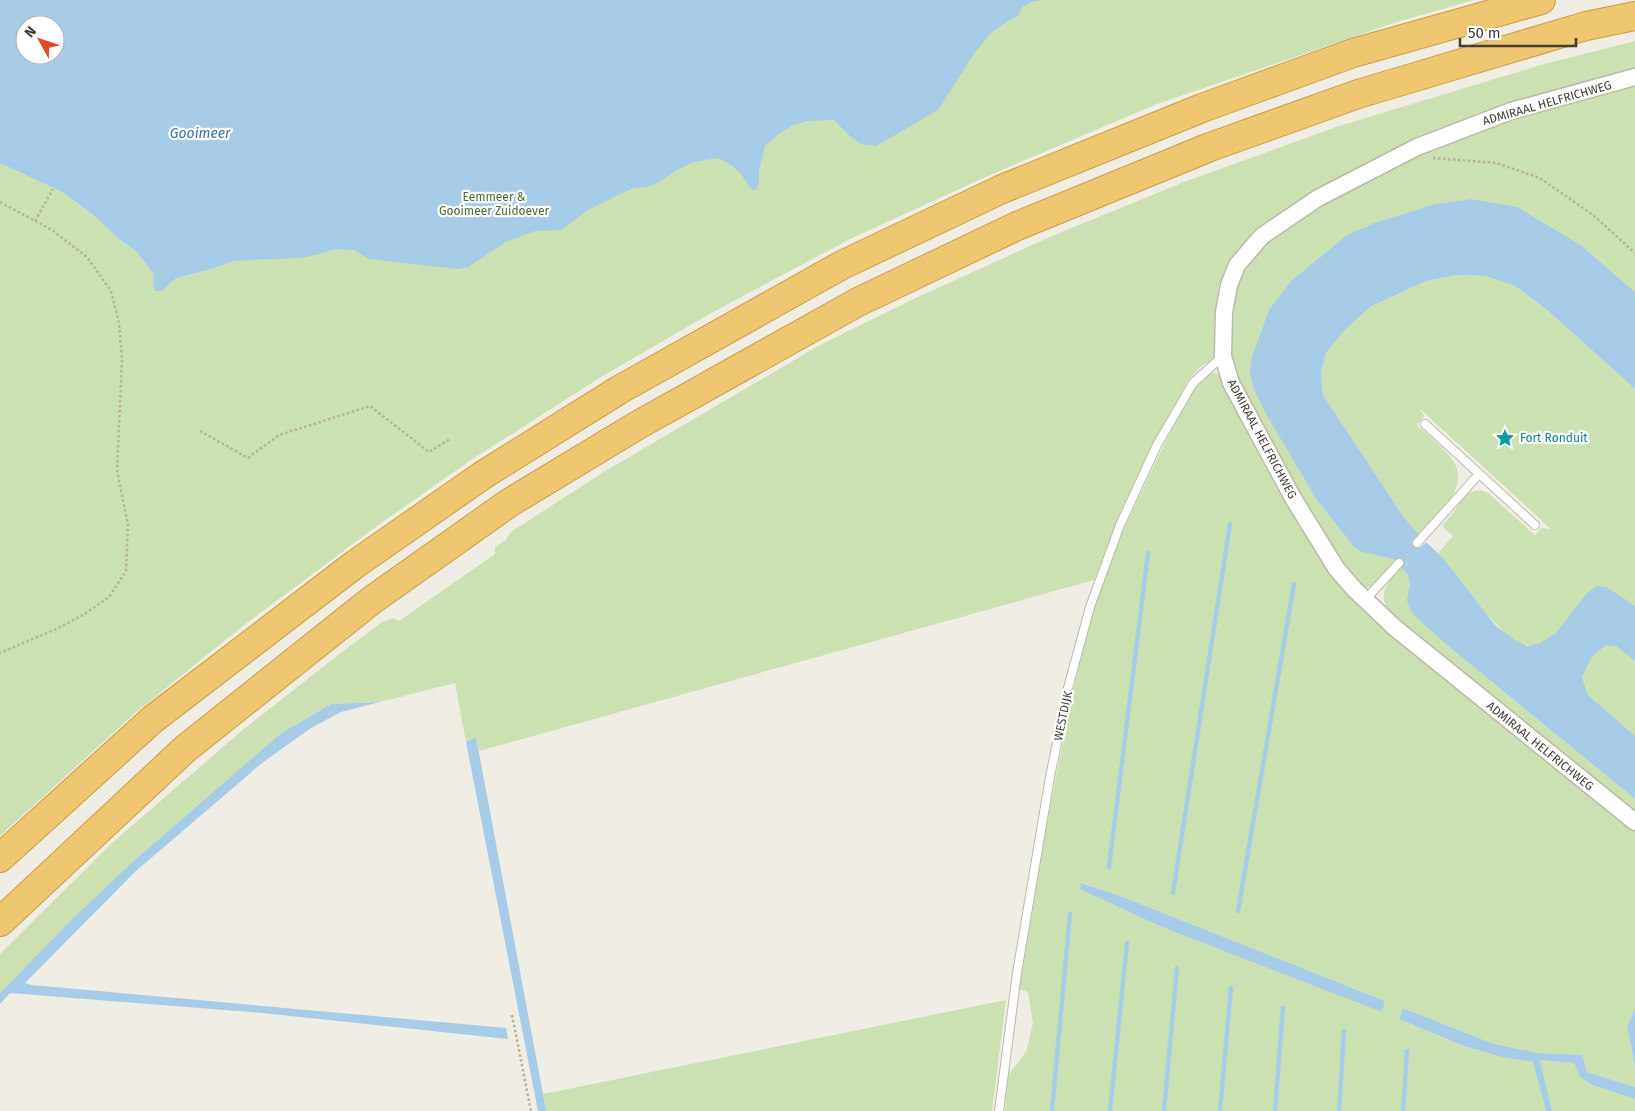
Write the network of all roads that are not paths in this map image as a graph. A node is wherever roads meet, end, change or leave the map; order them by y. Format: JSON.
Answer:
{"nodes":[{"id":1,"x":1541,"y":0,"type":"edge"},
{"id":2,"x":1635,"y":16,"type":"edge"},
{"id":3,"x":1635,"y":77,"type":"edge"},
{"id":4,"x":1223,"y":356,"type":"junction"},
{"id":5,"x":1425,"y":424,"type":"dead end"},
{"id":6,"x":1479,"y":474,"type":"junction"},
{"id":7,"x":1535,"y":525,"type":"dead end"},
{"id":8,"x":1417,"y":544,"type":"dead end"},
{"id":9,"x":1399,"y":563,"type":"dead end"},
{"id":10,"x":1365,"y":600,"type":"junction"},
{"id":11,"x":1635,"y":822,"type":"edge"},
{"id":12,"x":0,"y":858,"type":"edge"},
{"id":13,"x":0,"y":922,"type":"edge"},
{"id":14,"x":999,"y":1111,"type":"edge"}],
"edges":[{"from":1,"to":12,"type":"highway"},
{"from":2,"to":13,"type":"highway"},
{"from":3,"to":4,"type":"street","name":"ADMIRAAL HELFRICHWEG"},
{"from":4,"to":10,"type":"street","name":"ADMIRAAL HELFRICHWEG"},
{"from":4,"to":14,"type":"lane","name":"WESTDIJK"},
{"from":5,"to":6,"type":"lane"},
{"from":6,"to":7,"type":"lane"},
{"from":6,"to":8,"type":"lane"},
{"from":9,"to":10,"type":"lane"},
{"from":10,"to":11,"type":"street","name":"ADMIRAAL HELFRICHWEG"}]}
